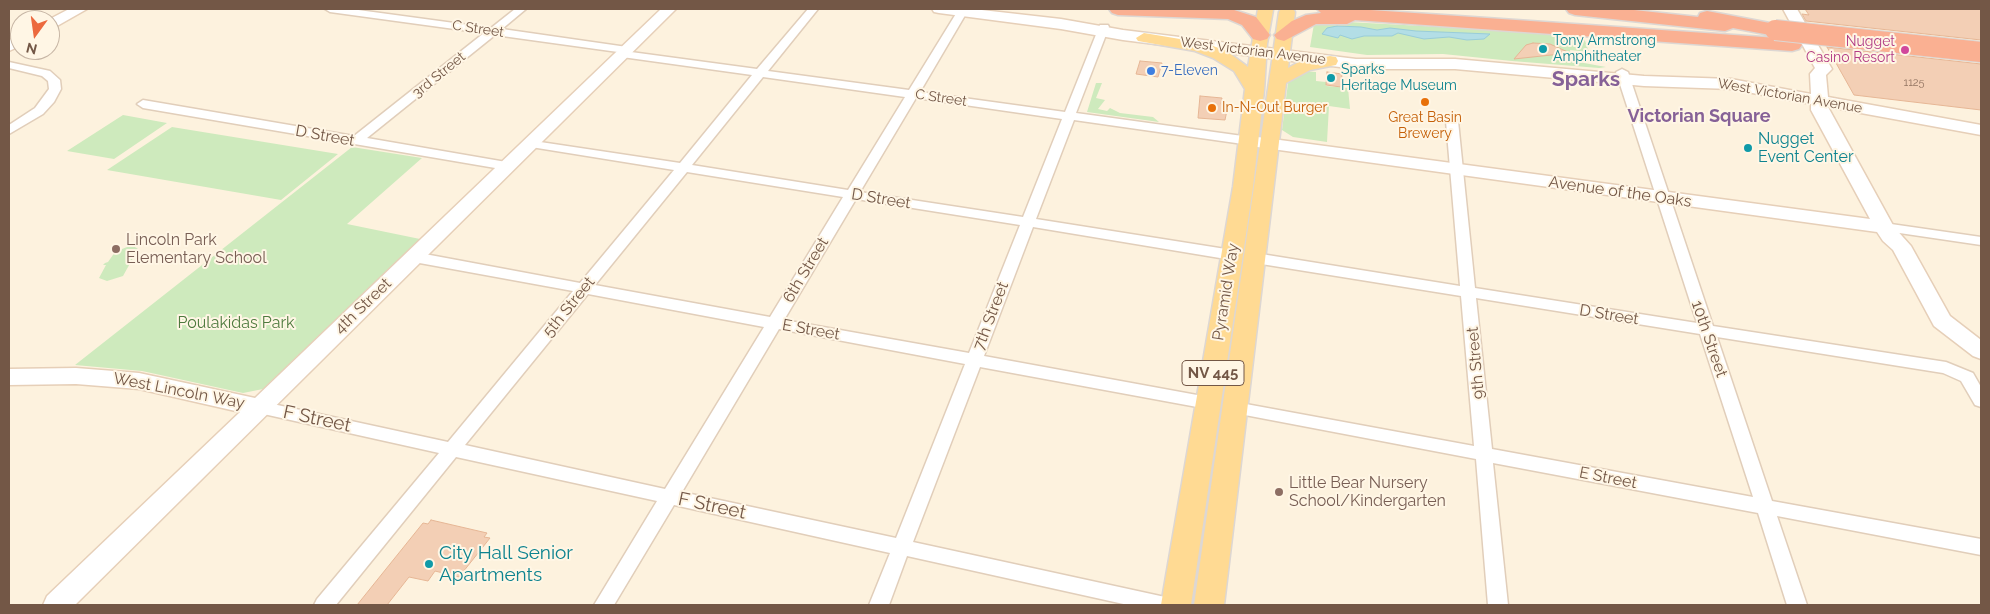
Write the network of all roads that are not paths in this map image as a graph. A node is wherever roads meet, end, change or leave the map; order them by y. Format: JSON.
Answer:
{"nodes":[{"id":1,"x":80,"y":9,"type":"edge"},
{"id":2,"x":330,"y":9,"type":"edge"},
{"id":3,"x":521,"y":9,"type":"edge"},
{"id":4,"x":669,"y":9,"type":"edge"},
{"id":5,"x":813,"y":9,"type":"edge"},
{"id":6,"x":939,"y":9,"type":"edge"},
{"id":7,"x":1118,"y":9,"type":"edge"},
{"id":8,"x":1216,"y":9,"type":"edge"},
{"id":9,"x":1265,"y":9,"type":"edge"},
{"id":10,"x":1326,"y":9,"type":"edge"},
{"id":11,"x":1460,"y":9,"type":"edge"},
{"id":12,"x":1575,"y":9,"type":"edge"},
{"id":13,"x":1643,"y":9,"type":"edge"},
{"id":14,"x":1790,"y":9,"type":"edge"},
{"id":15,"x":1287,"y":10,"type":"edge"},
{"id":16,"x":371,"y":11,"type":"edge"},
{"id":17,"x":1194,"y":11,"type":"junction"},
{"id":18,"x":962,"y":12,"type":"junction"},
{"id":19,"x":1399,"y":19,"type":"junction"},
{"id":20,"x":60,"y":20,"type":"edge"},
{"id":21,"x":1103,"y":29,"type":"junction"},
{"id":22,"x":1775,"y":30,"type":"junction"},
{"id":23,"x":493,"y":31,"type":"junction"},
{"id":24,"x":1144,"y":38,"type":"junction"},
{"id":25,"x":1259,"y":44,"type":"junction"},
{"id":26,"x":1283,"y":46,"type":"junction"},
{"id":27,"x":1792,"y":46,"type":"junction"},
{"id":28,"x":625,"y":52,"type":"junction"},
{"id":29,"x":1981,"y":52,"type":"edge"},
{"id":30,"x":1330,"y":61,"type":"junction"},
{"id":31,"x":9,"y":65,"type":"edge"},
{"id":32,"x":1981,"y":66,"type":"edge"},
{"id":33,"x":760,"y":73,"type":"junction"},
{"id":34,"x":1623,"y":76,"type":"junction"},
{"id":35,"x":1278,"y":81,"type":"junction"},
{"id":36,"x":1255,"y":91,"type":"junction"},
{"id":37,"x":912,"y":94,"type":"junction"},
{"id":38,"x":1819,"y":97,"type":"junction"},
{"id":39,"x":143,"y":104,"type":"dead end"},
{"id":40,"x":1070,"y":116,"type":"junction"},
{"id":41,"x":1452,"y":121,"type":"dead end"},
{"id":42,"x":1981,"y":124,"type":"edge"},
{"id":43,"x":9,"y":130,"type":"edge"},
{"id":44,"x":1981,"y":130,"type":"edge"},
{"id":45,"x":356,"y":141,"type":"junction"},
{"id":46,"x":1260,"y":142,"type":"junction"},
{"id":47,"x":531,"y":143,"type":"junction"},
{"id":48,"x":507,"y":166,"type":"junction"},
{"id":49,"x":683,"y":167,"type":"junction"},
{"id":50,"x":1457,"y":169,"type":"junction"},
{"id":51,"x":852,"y":194,"type":"junction"},
{"id":52,"x":1662,"y":198,"type":"junction"},
{"id":53,"x":1028,"y":222,"type":"junction"},
{"id":54,"x":1887,"y":232,"type":"junction"},
{"id":55,"x":1981,"y":241,"type":"edge"},
{"id":56,"x":414,"y":257,"type":"junction"},
{"id":57,"x":1243,"y":257,"type":"junction"},
{"id":58,"x":584,"y":288,"type":"junction"},
{"id":59,"x":1470,"y":293,"type":"junction"},
{"id":60,"x":774,"y":323,"type":"junction"},
{"id":61,"x":1707,"y":330,"type":"junction"},
{"id":62,"x":1981,"y":351,"type":"edge"},
{"id":63,"x":1981,"y":358,"type":"edge"},
{"id":64,"x":974,"y":360,"type":"junction"},
{"id":65,"x":9,"y":376,"type":"edge"},
{"id":66,"x":1981,"y":401,"type":"edge"},
{"id":67,"x":1208,"y":403,"type":"junction"},
{"id":68,"x":260,"y":407,"type":"junction"},
{"id":69,"x":1235,"y":408,"type":"junction"},
{"id":70,"x":452,"y":449,"type":"junction"},
{"id":71,"x":1484,"y":454,"type":"junction"},
{"id":72,"x":669,"y":497,"type":"junction"},
{"id":73,"x":1765,"y":507,"type":"junction"},
{"id":74,"x":1981,"y":547,"type":"edge"},
{"id":75,"x":901,"y":548,"type":"junction"},
{"id":76,"x":57,"y":605,"type":"edge"},
{"id":77,"x":324,"y":605,"type":"edge"},
{"id":78,"x":604,"y":605,"type":"edge"},
{"id":79,"x":879,"y":605,"type":"edge"},
{"id":80,"x":1165,"y":605,"type":"edge"},
{"id":81,"x":1176,"y":605,"type":"edge"},
{"id":82,"x":1209,"y":605,"type":"edge"},
{"id":83,"x":1498,"y":605,"type":"edge"},
{"id":84,"x":1797,"y":605,"type":"edge"}],
"edges":[{"from":1,"to":20,"type":"street"},
{"from":2,"to":16,"type":"street","name":"C Street"},
{"from":3,"to":23,"type":"street","name":"3rd Street"},
{"from":4,"to":28,"type":"street","name":"4th Street"},
{"from":5,"to":33,"type":"street","name":"5th Street"},
{"from":6,"to":18,"type":"street","name":"West Victorian Avenue"},
{"from":7,"to":17,"type":"highway"},
{"from":8,"to":17,"type":"highway"},
{"from":9,"to":25,"type":"main road","name":"Pyramid Way","number":"NV 445"},
{"from":10,"to":19,"type":"highway"},
{"from":11,"to":27,"type":"highway"},
{"from":12,"to":22,"type":"highway"},
{"from":13,"to":22,"type":"highway"},
{"from":14,"to":38,"type":"street"},
{"from":15,"to":26,"type":"main road","name":"Pyramid Way","number":"NV 445"},
{"from":16,"to":23,"type":"street","name":"C Street"},
{"from":17,"to":25,"type":"highway"},
{"from":18,"to":21,"type":"street","name":"West Victorian Avenue"},
{"from":18,"to":37,"type":"street","name":"6th Street"},
{"from":19,"to":26,"type":"highway"},
{"from":19,"to":27,"type":"highway"},
{"from":21,"to":24,"type":"street","name":"West Victorian Avenue"},
{"from":21,"to":25,"type":"street","name":"West Victorian Avenue"},
{"from":21,"to":40,"type":"street","name":"7th Street"},
{"from":22,"to":29,"type":"highway","bridge":true},
{"from":23,"to":28,"type":"street","name":"C Street"},
{"from":23,"to":45,"type":"street","name":"3rd Street"},
{"from":24,"to":25,"type":"street","name":"West Victorian Avenue"},
{"from":24,"to":36,"type":"main road"},
{"from":25,"to":26,"type":"street","name":"West Victorian Avenue"},
{"from":25,"to":36,"type":"main road","name":"Pyramid Way","number":"NV 445"},
{"from":26,"to":30,"type":"street","name":"West Victorian Avenue"},
{"from":26,"to":34,"type":"street","name":"West Victorian Avenue"},
{"from":26,"to":35,"type":"main road","name":"Pyramid Way","number":"NV 445"},
{"from":27,"to":32,"type":"highway"},
{"from":28,"to":33,"type":"street","name":"C Street"},
{"from":28,"to":47,"type":"street","name":"4th Street"},
{"from":30,"to":34,"type":"street","name":"West Victorian Avenue"},
{"from":30,"to":35,"type":"main road"},
{"from":31,"to":43,"type":"street"},
{"from":33,"to":37,"type":"street","name":"C Street"},
{"from":33,"to":49,"type":"street","name":"5th Street"},
{"from":34,"to":38,"type":"street","name":"West Victorian Avenue"},
{"from":34,"to":52,"type":"street","name":"10th Street"},
{"from":35,"to":46,"type":"main road","name":"Pyramid Way","number":"NV 445"},
{"from":36,"to":46,"type":"main road","name":"Pyramid Way","number":"NV 445"},
{"from":37,"to":40,"type":"street","name":"C Street"},
{"from":37,"to":51,"type":"street","name":"6th Street"},
{"from":38,"to":42,"type":"street","name":"West Victorian Avenue"},
{"from":38,"to":44,"type":"street","name":"West Victorian Avenue"},
{"from":38,"to":54,"type":"street"},
{"from":39,"to":45,"type":"street","name":"D Street"},
{"from":40,"to":46,"type":"street","name":"C Street"},
{"from":40,"to":53,"type":"street","name":"7th Street"},
{"from":41,"to":50,"type":"street","name":"9th Street"},
{"from":45,"to":48,"type":"street","name":"D Street"},
{"from":46,"to":50,"type":"street","name":"Avenue of the Oaks"},
{"from":46,"to":57,"type":"main road","name":"Pyramid Way","number":"NV 445"},
{"from":47,"to":48,"type":"street","name":"4th Street"},
{"from":47,"to":49,"type":"street","name":"D Street"},
{"from":48,"to":56,"type":"street","name":"4th Street"},
{"from":49,"to":51,"type":"street","name":"D Street"},
{"from":49,"to":58,"type":"street","name":"5th Street"},
{"from":50,"to":52,"type":"street","name":"Avenue of the Oaks"},
{"from":50,"to":59,"type":"street","name":"9th Street"},
{"from":51,"to":53,"type":"street","name":"D Street"},
{"from":51,"to":60,"type":"street","name":"6th Street"},
{"from":52,"to":54,"type":"street","name":"Avenue of the Oaks"},
{"from":52,"to":61,"type":"street","name":"10th Street"},
{"from":53,"to":57,"type":"street","name":"D Street"},
{"from":53,"to":64,"type":"street","name":"7th Street"},
{"from":54,"to":55,"type":"street","name":"Avenue of the Oaks"},
{"from":54,"to":62,"type":"street"},
{"from":54,"to":63,"type":"street"},
{"from":56,"to":58,"type":"street","name":"E Street"},
{"from":56,"to":68,"type":"street","name":"4th Street"},
{"from":57,"to":59,"type":"street","name":"D Street"},
{"from":57,"to":67,"type":"main road","name":"Pyramid Way","number":"NV 445"},
{"from":57,"to":69,"type":"main road","name":"Pyramid Way","number":"NV 445"},
{"from":58,"to":60,"type":"street","name":"E Street"},
{"from":58,"to":70,"type":"street","name":"5th Street"},
{"from":59,"to":61,"type":"street","name":"D Street"},
{"from":59,"to":71,"type":"street","name":"9th Street"},
{"from":60,"to":64,"type":"street","name":"E Street"},
{"from":60,"to":72,"type":"street","name":"6th Street"},
{"from":61,"to":66,"type":"street","name":"D Street"},
{"from":61,"to":73,"type":"street","name":"10th Street"},
{"from":64,"to":67,"type":"street","name":"E Street"},
{"from":64,"to":75,"type":"street","name":"7th Street"},
{"from":65,"to":68,"type":"street","name":"West Lincoln Way"},
{"from":67,"to":81,"type":"main road","name":"Pyramid Way","number":"NV 445"},
{"from":68,"to":70,"type":"street","name":"F Street"},
{"from":68,"to":76,"type":"street","name":"4th Street"},
{"from":69,"to":71,"type":"street","name":"E Street"},
{"from":69,"to":82,"type":"main road","name":"Pyramid Way","number":"NV 445"},
{"from":70,"to":72,"type":"street","name":"F Street"},
{"from":70,"to":77,"type":"street","name":"5th Street"},
{"from":71,"to":73,"type":"street","name":"E Street"},
{"from":71,"to":83,"type":"street","name":"9th Street"},
{"from":72,"to":75,"type":"street","name":"F Street"},
{"from":72,"to":78,"type":"street","name":"6th Street"},
{"from":73,"to":74,"type":"street","name":"E Street"},
{"from":73,"to":84,"type":"street","name":"10th Street"},
{"from":75,"to":79,"type":"street","name":"7th Street"},
{"from":75,"to":80,"type":"street","name":"F Street"}]}
